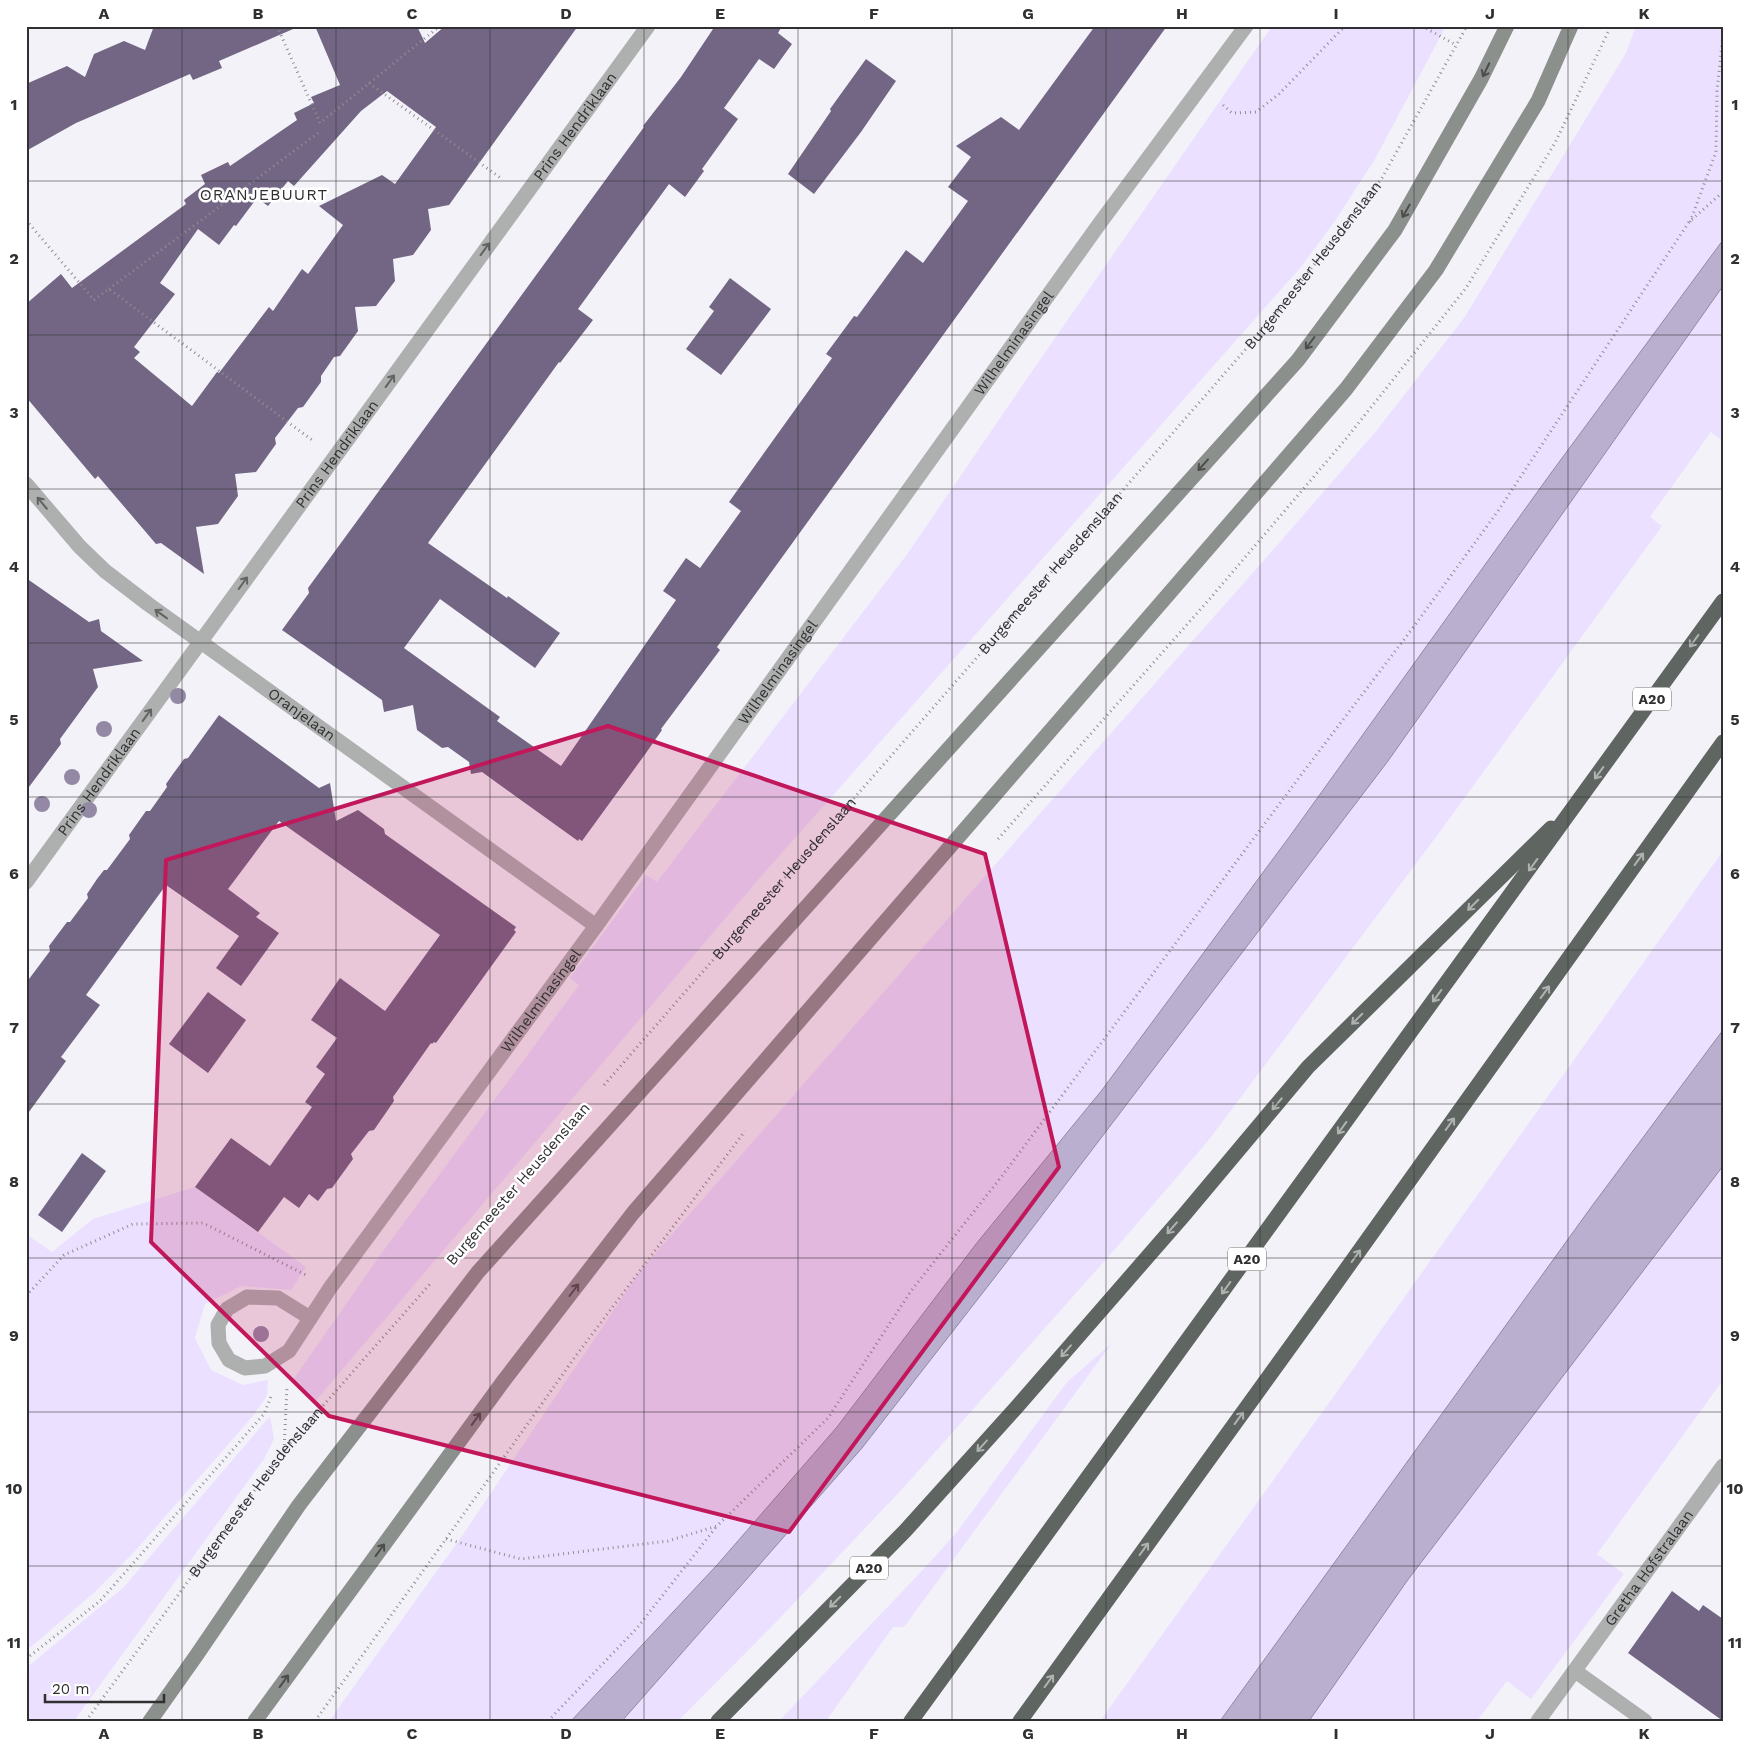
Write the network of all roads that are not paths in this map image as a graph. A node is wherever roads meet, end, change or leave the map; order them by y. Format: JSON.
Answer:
{"nodes":[{"id":1,"x":648,"y":26,"type":"edge"},
{"id":2,"x":1246,"y":26,"type":"edge"},
{"id":3,"x":1507,"y":26,"type":"edge"},
{"id":4,"x":1571,"y":26,"type":"edge"},
{"id":5,"x":26,"y":484,"type":"edge"},
{"id":6,"x":1723,"y":602,"type":"edge"},
{"id":7,"x":200,"y":642,"type":"junction"},
{"id":8,"x":1723,"y":742,"type":"edge"},
{"id":9,"x":1582,"y":797,"type":"junction"},
{"id":10,"x":26,"y":882,"type":"edge"},
{"id":11,"x":596,"y":926,"type":"junction"},
{"id":12,"x":310,"y":1318,"type":"junction"},
{"id":13,"x":1723,"y":1466,"type":"edge"},
{"id":14,"x":1575,"y":1671,"type":"junction"},
{"id":15,"x":150,"y":1721,"type":"edge"},
{"id":16,"x":255,"y":1721,"type":"edge"},
{"id":17,"x":718,"y":1721,"type":"edge"},
{"id":18,"x":911,"y":1721,"type":"edge"},
{"id":19,"x":1020,"y":1721,"type":"edge"},
{"id":20,"x":1538,"y":1721,"type":"edge"},
{"id":21,"x":1645,"y":1721,"type":"edge"}],
"edges":[{"from":7,"to":1,"type":"street","name":"Prins Hendriklaan","one_way":true},
{"from":2,"to":11,"type":"street","name":"Wilhelminasingel"},
{"from":3,"to":15,"type":"main road","name":"Burgemeester Heusdenslaan","one_way":true},
{"from":16,"to":4,"type":"main road","one_way":true},
{"from":7,"to":5,"type":"street","name":"Oranjelaan","one_way":true},
{"from":6,"to":9,"type":"highway","number":"A20","one_way":true},
{"from":10,"to":7,"type":"street","name":"Prins Hendriklaan","one_way":true},
{"from":7,"to":11,"type":"street","name":"Oranjelaan"},
{"from":19,"to":8,"type":"highway","one_way":true},
{"from":9,"to":17,"type":"highway","number":"A20","one_way":true},
{"from":9,"to":18,"type":"highway","number":"A20","one_way":true},
{"from":11,"to":12,"type":"street","name":"Wilhelminasingel"},
{"from":12,"to":12,"type":"street","name":"Wilhelminasingel"},
{"from":13,"to":14,"type":"street","name":"Gretha Hofstralaan"},
{"from":14,"to":20,"type":"street","name":"Gretha Hofstralaan"},
{"from":14,"to":21,"type":"street"}]}
